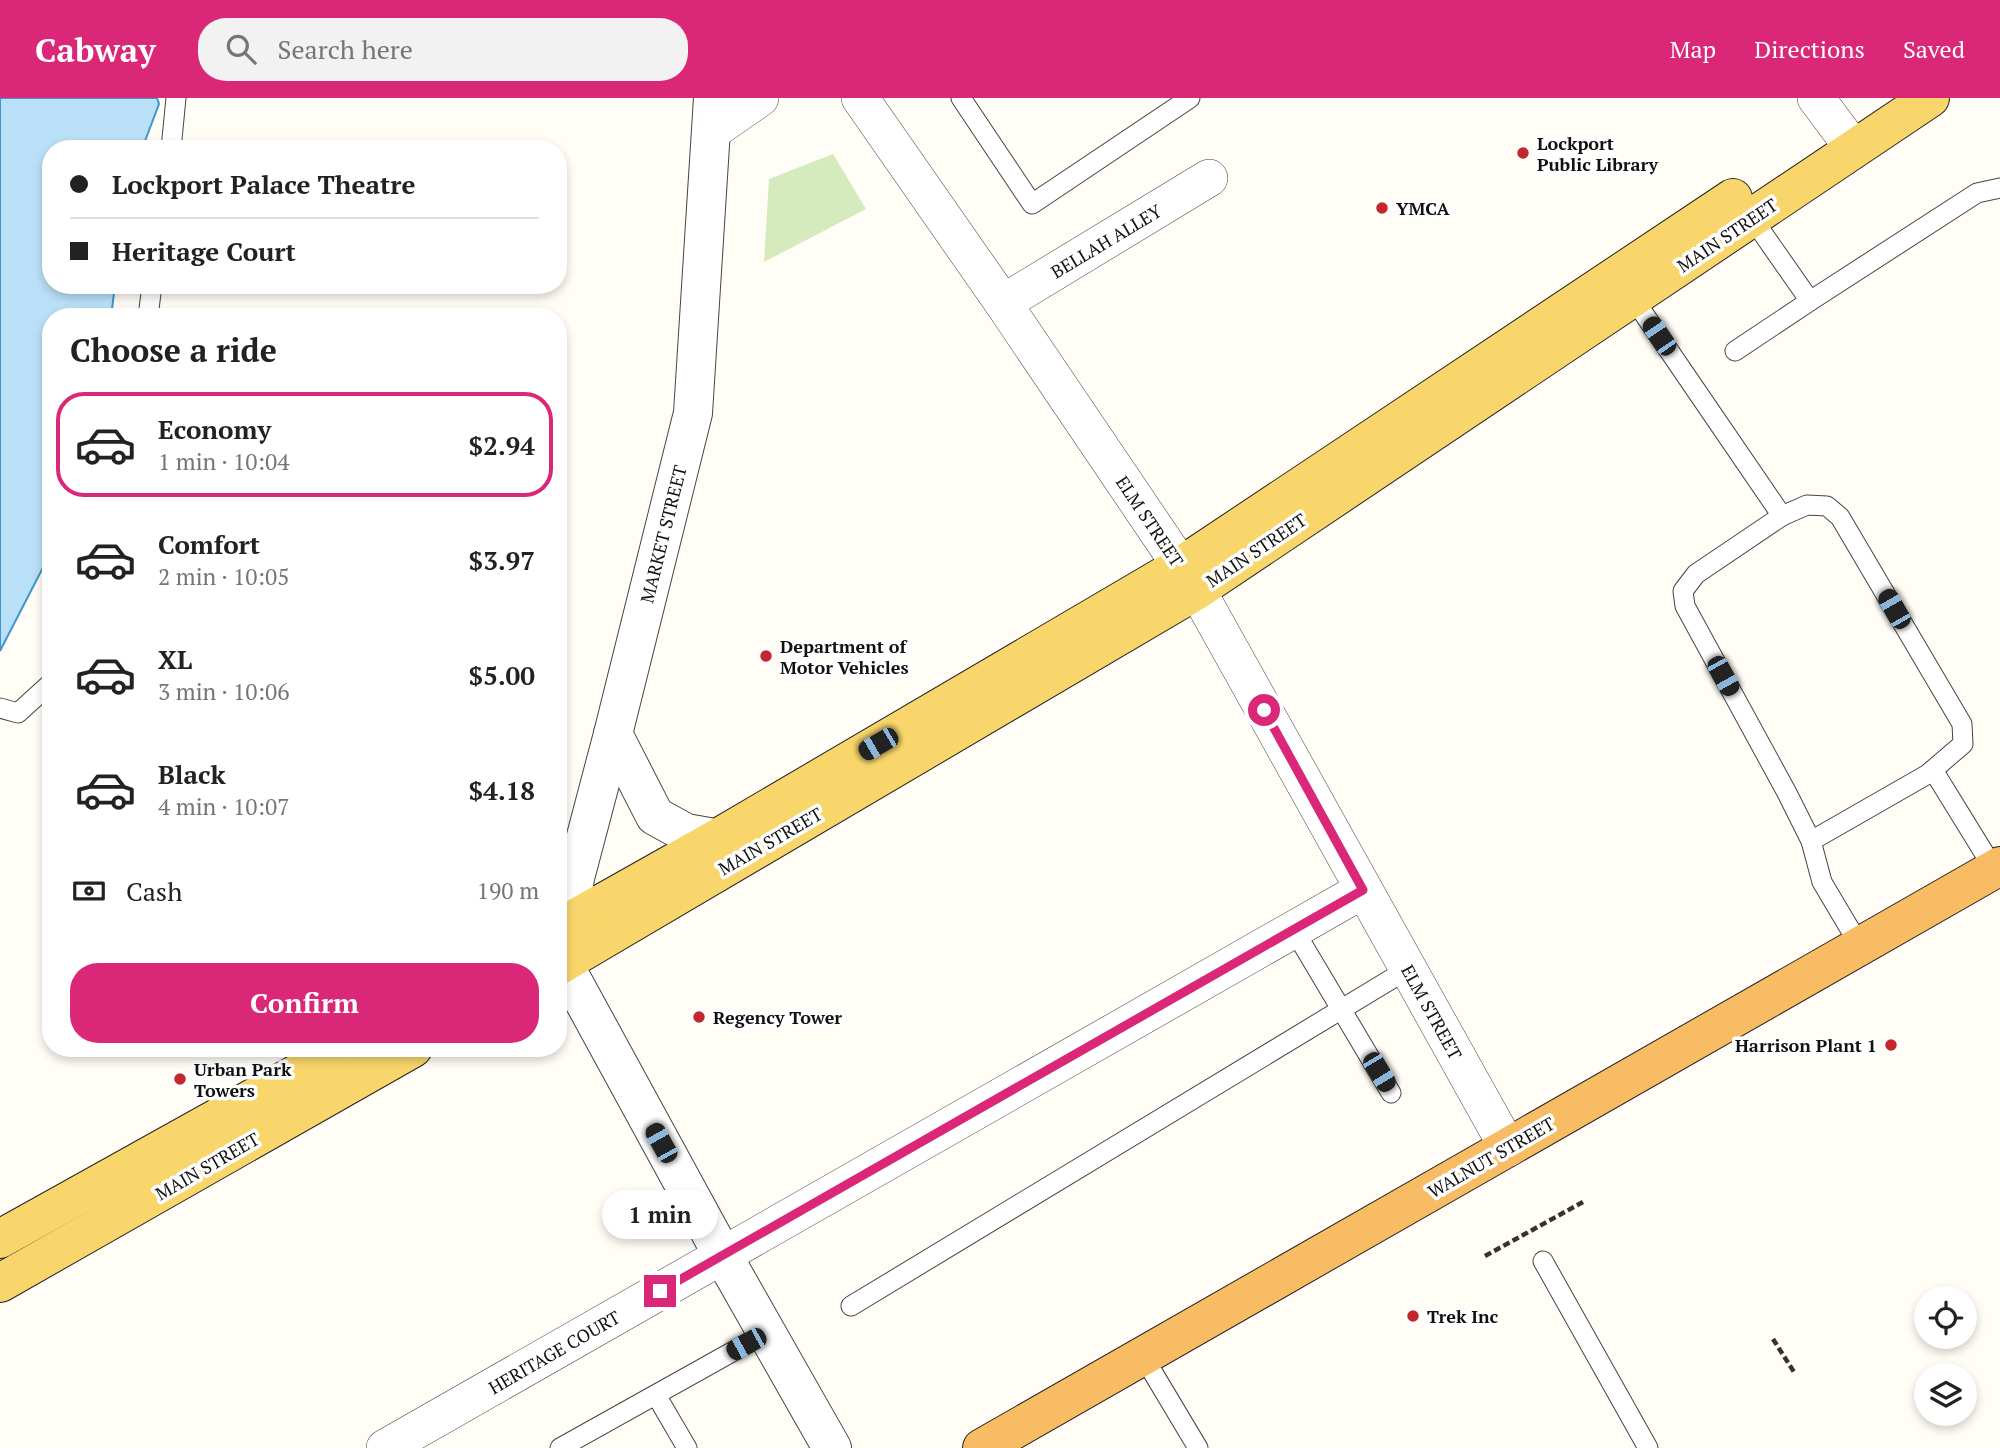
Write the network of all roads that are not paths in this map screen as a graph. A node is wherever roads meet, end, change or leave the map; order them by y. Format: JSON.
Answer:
{"nodes":[{"id":1,"x":176,"y":98,"type":"edge"},
{"id":2,"x":760,"y":98,"type":"edge"},
{"id":3,"x":860,"y":98,"type":"edge"},
{"id":4,"x":961,"y":98,"type":"edge"},
{"id":5,"x":1190,"y":98,"type":"edge"},
{"id":6,"x":1816,"y":98,"type":"edge"},
{"id":7,"x":1883,"y":98,"type":"edge"},
{"id":8,"x":1930,"y":98,"type":"edge"},
{"id":9,"x":712,"y":115,"type":"edge"},
{"id":10,"x":1847,"y":139,"type":"junction"},
{"id":11,"x":172,"y":140,"type":"edge"},
{"id":12,"x":1209,"y":178,"type":"dead end"},
{"id":13,"x":2000,"y":188,"type":"edge"},
{"id":14,"x":1752,"y":218,"type":"junction"},
{"id":15,"x":1633,"y":298,"type":"junction"},
{"id":16,"x":1810,"y":301,"type":"junction"},
{"id":17,"x":1003,"y":303,"type":"junction"},
{"id":18,"x":1735,"y":351,"type":"dead end"},
{"id":19,"x":1782,"y":516,"type":"junction"},
{"id":20,"x":1189,"y":578,"type":"junction"},
{"id":21,"x":42,"y":691,"type":"edge"},
{"id":22,"x":0,"y":708,"type":"edge"},
{"id":23,"x":613,"y":734,"type":"junction"},
{"id":24,"x":1933,"y":770,"type":"junction"},
{"id":25,"x":716,"y":839,"type":"junction"},
{"id":26,"x":1811,"y":841,"type":"junction"},
{"id":27,"x":764,"y":845,"type":"junction"},
{"id":28,"x":1997,"y":867,"type":"edge"},
{"id":29,"x":1363,"y":890,"type":"junction"},
{"id":30,"x":567,"y":919,"type":"edge"},
{"id":31,"x":1294,"y":930,"type":"junction"},
{"id":32,"x":567,"y":942,"type":"edge"},
{"id":33,"x":567,"y":943,"type":"edge"},
{"id":34,"x":1860,"y":946,"type":"junction"},
{"id":35,"x":567,"y":955,"type":"edge"},
{"id":36,"x":1408,"y":969,"type":"junction"},
{"id":37,"x":1341,"y":1010,"type":"junction"},
{"id":38,"x":327,"y":1057,"type":"edge"},
{"id":39,"x":397,"y":1057,"type":"edge"},
{"id":40,"x":1391,"y":1093,"type":"dead end"},
{"id":41,"x":1508,"y":1148,"type":"junction"},
{"id":42,"x":0,"y":1239,"type":"edge"},
{"id":43,"x":723,"y":1256,"type":"junction"},
{"id":44,"x":1543,"y":1261,"type":"dead end"},
{"id":45,"x":0,"y":1283,"type":"edge"},
{"id":46,"x":851,"y":1306,"type":"dead end"},
{"id":47,"x":766,"y":1332,"type":"junction"},
{"id":48,"x":1143,"y":1356,"type":"junction"},
{"id":49,"x":656,"y":1395,"type":"junction"},
{"id":50,"x":571,"y":1445,"type":"edge"},
{"id":51,"x":385,"y":1448,"type":"edge"},
{"id":52,"x":687,"y":1448,"type":"edge"},
{"id":53,"x":832,"y":1448,"type":"edge"},
{"id":54,"x":982,"y":1448,"type":"edge"},
{"id":55,"x":1198,"y":1448,"type":"edge"},
{"id":56,"x":1648,"y":1448,"type":"edge"}],
"edges":[{"from":1,"to":11,"type":"lane"},
{"from":2,"to":9,"type":"street"},
{"from":3,"to":17,"type":"street","name":"ELM STREET"},
{"from":4,"to":5,"type":"lane"},
{"from":6,"to":10,"type":"street"},
{"from":7,"to":10,"type":"main road","name":"MAIN STREET"},
{"from":8,"to":10,"type":"main road","name":"MAIN STREET"},
{"from":9,"to":23,"type":"street","name":"MARKET STREET"},
{"from":10,"to":14,"type":"main road","name":"MAIN STREET"},
{"from":10,"to":20,"type":"main road","name":"MAIN STREET"},
{"from":12,"to":17,"type":"street","name":"BELLAH ALLEY"},
{"from":13,"to":16,"type":"lane"},
{"from":14,"to":15,"type":"main road","name":"MAIN STREET"},
{"from":14,"to":16,"type":"lane"},
{"from":15,"to":19,"type":"lane"},
{"from":15,"to":20,"type":"main road","name":"MAIN STREET"},
{"from":16,"to":18,"type":"lane"},
{"from":17,"to":20,"type":"street","name":"ELM STREET"},
{"from":19,"to":24,"type":"lane"},
{"from":19,"to":26,"type":"lane"},
{"from":20,"to":25,"type":"main road","name":"MAIN STREET"},
{"from":20,"to":27,"type":"main road","name":"MAIN STREET"},
{"from":20,"to":29,"type":"street","name":"ELM STREET"},
{"from":21,"to":22,"type":"lane"},
{"from":23,"to":25,"type":"street"},
{"from":23,"to":30,"type":"street","name":"MARKET STREET"},
{"from":24,"to":26,"type":"lane"},
{"from":24,"to":28,"type":"lane"},
{"from":25,"to":27,"type":"street"},
{"from":25,"to":32,"type":"main road","name":"MAIN STREET"},
{"from":26,"to":34,"type":"lane"},
{"from":27,"to":33,"type":"main road","name":"MAIN STREET"},
{"from":28,"to":34,"type":"highway","name":"WALNUT STREET"},
{"from":29,"to":31,"type":"street","name":"HERITAGE COURT"},
{"from":29,"to":36,"type":"street","name":"ELM STREET"},
{"from":31,"to":37,"type":"lane"},
{"from":31,"to":43,"type":"street","name":"HERITAGE COURT"},
{"from":34,"to":41,"type":"highway","name":"WALNUT STREET"},
{"from":35,"to":43,"type":"street"},
{"from":36,"to":37,"type":"lane"},
{"from":36,"to":41,"type":"street","name":"ELM STREET"},
{"from":37,"to":40,"type":"lane"},
{"from":37,"to":46,"type":"lane"},
{"from":38,"to":42,"type":"main road","name":"MAIN STREET"},
{"from":39,"to":45,"type":"main road","name":"MAIN STREET"},
{"from":41,"to":48,"type":"highway","name":"WALNUT STREET"},
{"from":43,"to":47,"type":"street"},
{"from":43,"to":51,"type":"street","name":"HERITAGE COURT"},
{"from":44,"to":56,"type":"lane"},
{"from":47,"to":49,"type":"lane"},
{"from":47,"to":53,"type":"street"},
{"from":48,"to":54,"type":"highway","name":"WALNUT STREET"},
{"from":48,"to":55,"type":"lane"},
{"from":49,"to":50,"type":"lane"},
{"from":49,"to":52,"type":"lane"}]}
